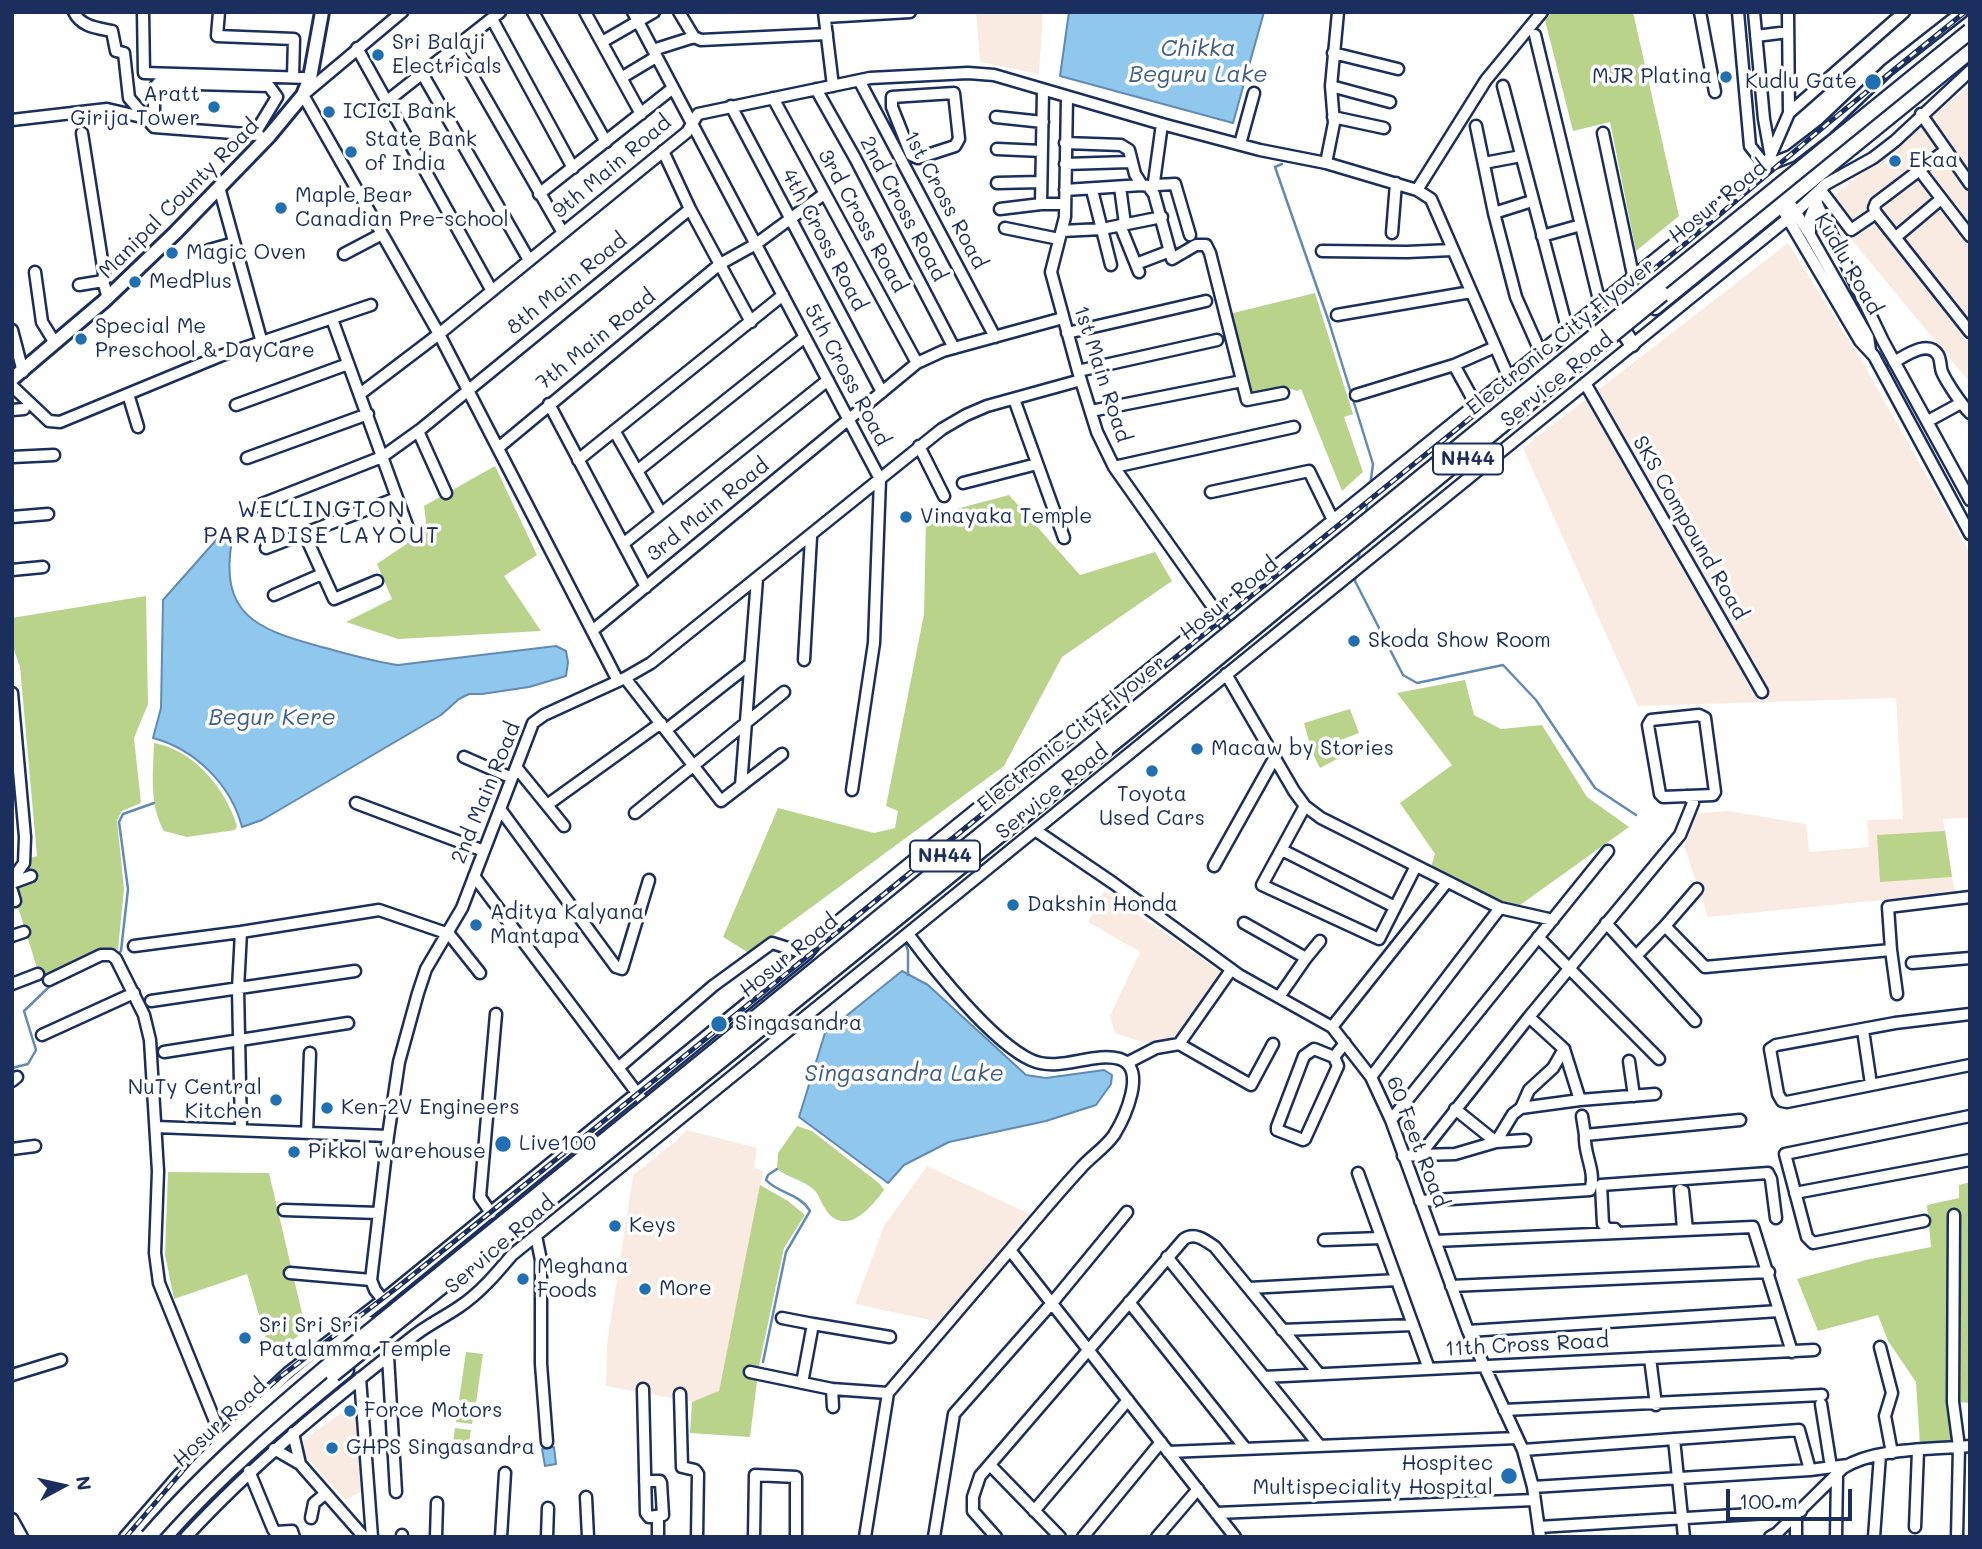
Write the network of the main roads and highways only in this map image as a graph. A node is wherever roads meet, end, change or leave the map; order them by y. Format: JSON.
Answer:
{"nodes":[{"id":1,"x":322,"y":12,"type":"edge"},
{"id":2,"x":1960,"y":16,"type":"edge"},
{"id":3,"x":1970,"y":31,"type":"edge"},
{"id":4,"x":1970,"y":44,"type":"edge"},
{"id":5,"x":1970,"y":51,"type":"edge"},
{"id":6,"x":18,"y":375,"type":"edge"},
{"id":7,"x":134,"y":1537,"type":"edge"},
{"id":8,"x":148,"y":1537,"type":"edge"},
{"id":9,"x":157,"y":1537,"type":"edge"},
{"id":10,"x":164,"y":1537,"type":"edge"}],
"edges":[{"from":1,"to":6,"type":"main road","name":"Manipal County Road"},
{"from":2,"to":7,"type":"highway","name":"Hosur Road","number":"NH44"},
{"from":3,"to":8,"type":"highway","name":"Electronic City Flyover","bridge":true},
{"from":4,"to":9,"type":"highway","name":"Electronic City Flyover","bridge":true},
{"from":5,"to":10,"type":"highway","name":"Hosur Road","number":"NH44"}]}
